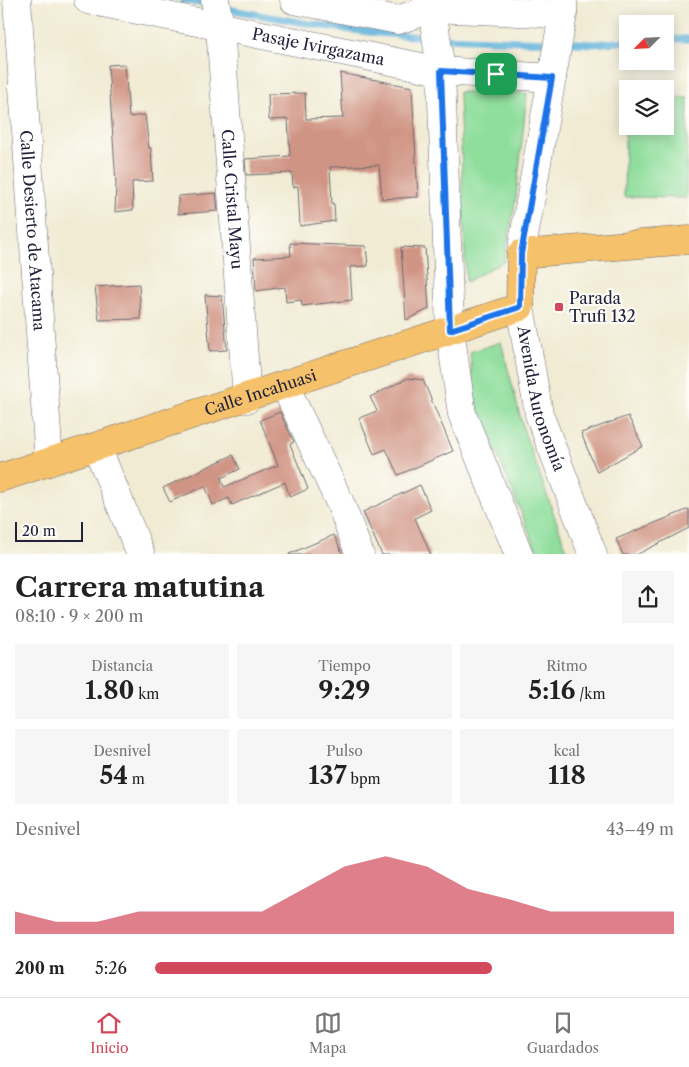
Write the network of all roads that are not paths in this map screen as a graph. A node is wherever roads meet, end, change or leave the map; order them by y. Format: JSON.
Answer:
{"nodes":[{"id":1,"x":17,"y":0,"type":"edge"},
{"id":2,"x":88,"y":0,"type":"edge"},
{"id":3,"x":215,"y":0,"type":"edge"},
{"id":4,"x":294,"y":0,"type":"edge"},
{"id":5,"x":432,"y":4,"type":"edge"},
{"id":6,"x":563,"y":7,"type":"edge"},
{"id":7,"x":220,"y":27,"type":"junction"},
{"id":8,"x":441,"y":71,"type":"junction"},
{"id":9,"x":552,"y":78,"type":"junction"},
{"id":10,"x":689,"y":240,"type":"edge"},
{"id":11,"x":521,"y":254,"type":"junction"},
{"id":12,"x":520,"y":307,"type":"junction"},
{"id":13,"x":450,"y":330,"type":"junction"},
{"id":14,"x":285,"y":386,"type":"junction"},
{"id":15,"x":247,"y":399,"type":"junction"},
{"id":16,"x":97,"y":447,"type":"junction"},
{"id":17,"x":49,"y":462,"type":"junction"},
{"id":18,"x":0,"y":478,"type":"edge"},
{"id":19,"x":141,"y":554,"type":"edge"},
{"id":20,"x":360,"y":554,"type":"edge"},
{"id":21,"x":519,"y":554,"type":"edge"},
{"id":22,"x":593,"y":554,"type":"edge"}],
"edges":[{"from":1,"to":17,"type":"street","name":"Calle Desierto de Atacama"},
{"from":2,"to":7,"type":"street","name":"Pasaje Ivirgazama"},
{"from":3,"to":7,"type":"street","name":"Calle Cristal Mayu"},
{"from":4,"to":5,"type":"street"},
{"from":5,"to":6,"type":"street"},
{"from":5,"to":8,"type":"street"},
{"from":6,"to":9,"type":"street","name":"Avenida Autonomía"},
{"from":7,"to":8,"type":"street","name":"Pasaje Ivirgazama"},
{"from":7,"to":15,"type":"street","name":"Calle Cristal Mayu"},
{"from":8,"to":9,"type":"street","name":"Pasaje Ivirgazama"},
{"from":8,"to":13,"type":"street"},
{"from":9,"to":11,"type":"street","name":"Avenida Autonomía"},
{"from":10,"to":11,"type":"main road"},
{"from":11,"to":12,"type":"main road","name":"Avenida Autonomía"},
{"from":12,"to":13,"type":"main road","name":"Calle Incahuasi"},
{"from":12,"to":22,"type":"street","name":"Avenida Autonomía"},
{"from":13,"to":14,"type":"main road","name":"Calle Incahuasi"},
{"from":13,"to":21,"type":"street"},
{"from":14,"to":15,"type":"main road","name":"Calle Incahuasi"},
{"from":14,"to":20,"type":"street"},
{"from":15,"to":16,"type":"main road","name":"Calle Incahuasi"},
{"from":16,"to":17,"type":"main road","name":"Calle Incahuasi"},
{"from":16,"to":19,"type":"street"},
{"from":17,"to":18,"type":"main road","name":"Calle Incahuasi"}]}
